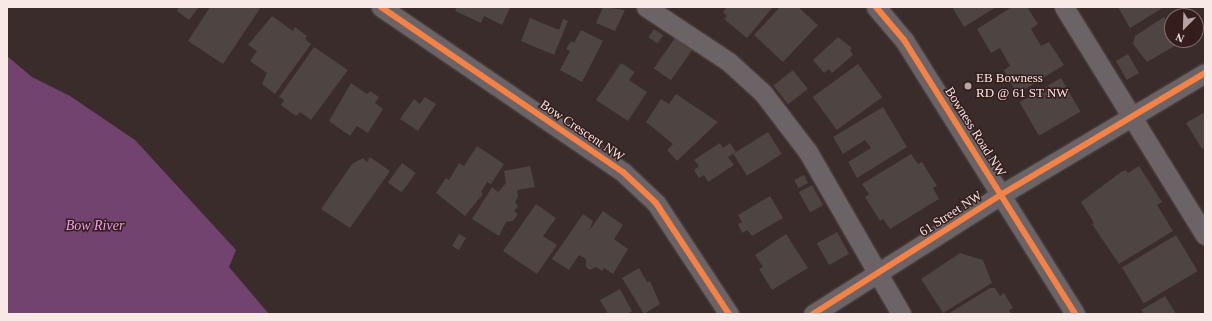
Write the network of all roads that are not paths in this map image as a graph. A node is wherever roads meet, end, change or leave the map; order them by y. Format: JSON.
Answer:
{"nodes":[{"id":1,"x":646,"y":7,"type":"edge"},
{"id":2,"x":876,"y":7,"type":"edge"},
{"id":3,"x":1064,"y":7,"type":"edge"},
{"id":4,"x":393,"y":10,"type":"edge"},
{"id":5,"x":1205,"y":73,"type":"edge"},
{"id":6,"x":1133,"y":116,"type":"junction"},
{"id":7,"x":1002,"y":194,"type":"junction"},
{"id":8,"x":1205,"y":235,"type":"edge"},
{"id":9,"x":876,"y":275,"type":"junction"},
{"id":10,"x":729,"y":314,"type":"edge"},
{"id":11,"x":813,"y":314,"type":"edge"},
{"id":12,"x":901,"y":314,"type":"edge"},
{"id":13,"x":1075,"y":314,"type":"edge"}],
"edges":[{"from":1,"to":9,"type":"street"},
{"from":2,"to":7,"type":"street","name":"Bowness Road NW"},
{"from":3,"to":6,"type":"street"},
{"from":4,"to":10,"type":"street","name":"Bow Crescent NW"},
{"from":5,"to":6,"type":"street","name":"61 Street NW"},
{"from":6,"to":7,"type":"street","name":"61 Street NW"},
{"from":6,"to":8,"type":"street"},
{"from":7,"to":9,"type":"street","name":"61 Street NW"},
{"from":7,"to":13,"type":"street","name":"Bowness Road NW"},
{"from":9,"to":11,"type":"street","name":"61 Street NW"},
{"from":9,"to":12,"type":"street"}]}
